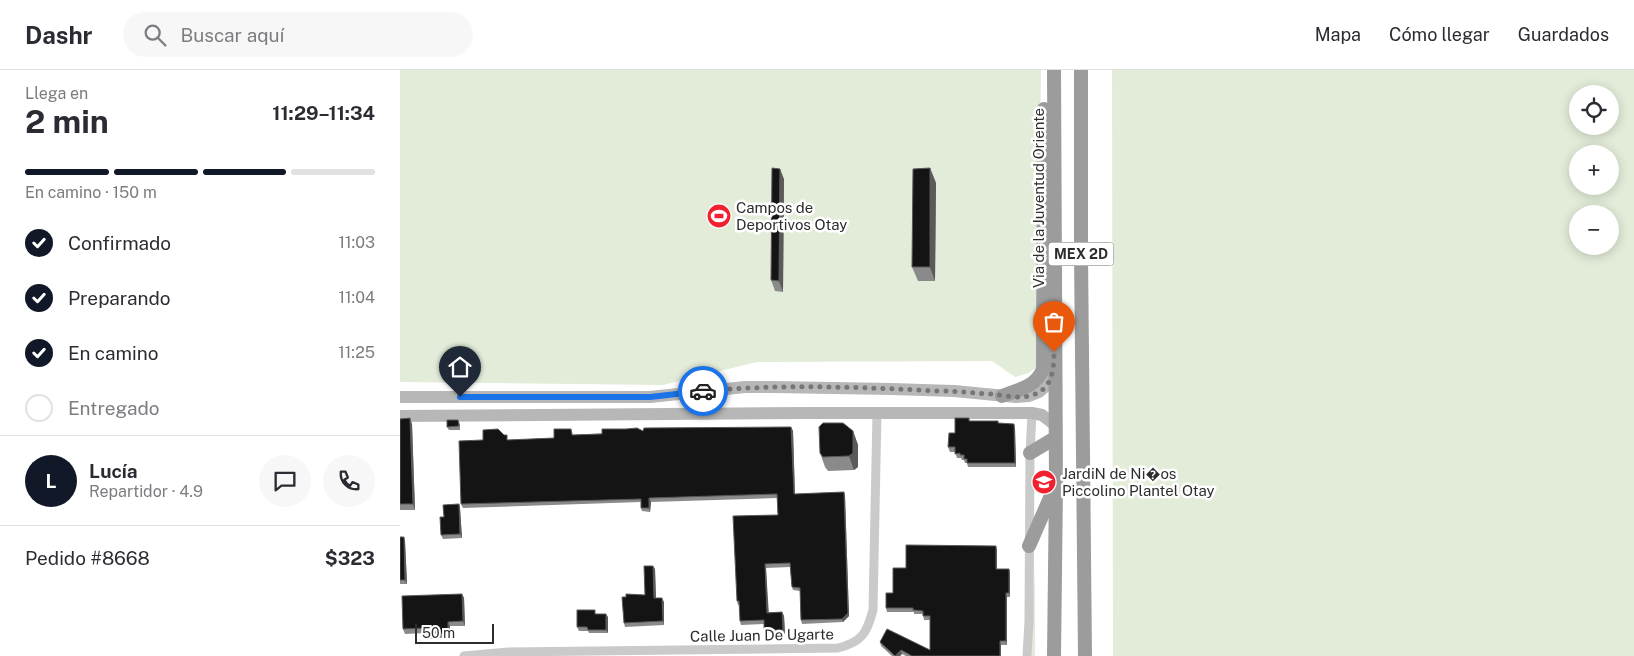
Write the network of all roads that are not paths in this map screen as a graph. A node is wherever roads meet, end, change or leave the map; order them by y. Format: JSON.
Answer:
{"nodes":[{"id":1,"x":1054,"y":70,"type":"edge"},
{"id":2,"x":1081,"y":70,"type":"edge"},
{"id":3,"x":1054,"y":86,"type":"junction"},
{"id":4,"x":1054,"y":370,"type":"junction"},
{"id":5,"x":1002,"y":396,"type":"junction"},
{"id":6,"x":400,"y":397,"type":"edge"},
{"id":7,"x":877,"y":413,"type":"junction"},
{"id":8,"x":1032,"y":413,"type":"junction"},
{"id":9,"x":400,"y":416,"type":"edge"},
{"id":10,"x":1055,"y":431,"type":"junction"},
{"id":11,"x":1030,"y":453,"type":"junction"},
{"id":12,"x":1056,"y":485,"type":"junction"},
{"id":13,"x":1029,"y":546,"type":"junction"},
{"id":14,"x":1054,"y":591,"type":"junction"},
{"id":15,"x":464,"y":656,"type":"edge"},
{"id":16,"x":1027,"y":656,"type":"edge"},
{"id":17,"x":1048,"y":656,"type":"edge"},
{"id":18,"x":1054,"y":656,"type":"edge"},
{"id":19,"x":1085,"y":656,"type":"edge"}],
"edges":[{"from":1,"to":3,"type":"highway","name":"Via de la Juventud Oriente","number":"MEX 2D"},
{"from":2,"to":19,"type":"highway","number":"MEX 2D"},
{"from":3,"to":4,"type":"highway","name":"Via de la Juventud Oriente","number":"MEX 2D"},
{"from":3,"to":5,"type":"highway"},
{"from":4,"to":5,"type":"main road"},
{"from":4,"to":10,"type":"highway","name":"Via de la Juventud Oriente","number":"MEX 2D"},
{"from":5,"to":6,"type":"main road"},
{"from":7,"to":8,"type":"main road"},
{"from":7,"to":9,"type":"main road"},
{"from":7,"to":15,"type":"street","name":"Calle Juan De Ugarte"},
{"from":8,"to":10,"type":"main road"},
{"from":8,"to":11,"type":"street"},
{"from":10,"to":11,"type":"highway"},
{"from":10,"to":12,"type":"highway","name":"Via de la Juventud Oriente","number":"MEX 2D"},
{"from":11,"to":13,"type":"street"},
{"from":12,"to":13,"type":"highway"},
{"from":12,"to":14,"type":"highway","name":"Via de la Juventud Oriente","number":"MEX 2D"},
{"from":13,"to":16,"type":"street"},
{"from":14,"to":17,"type":"highway"},
{"from":14,"to":18,"type":"highway","name":"Via de la Juventud Oriente","number":"MEX 2D"}]}
